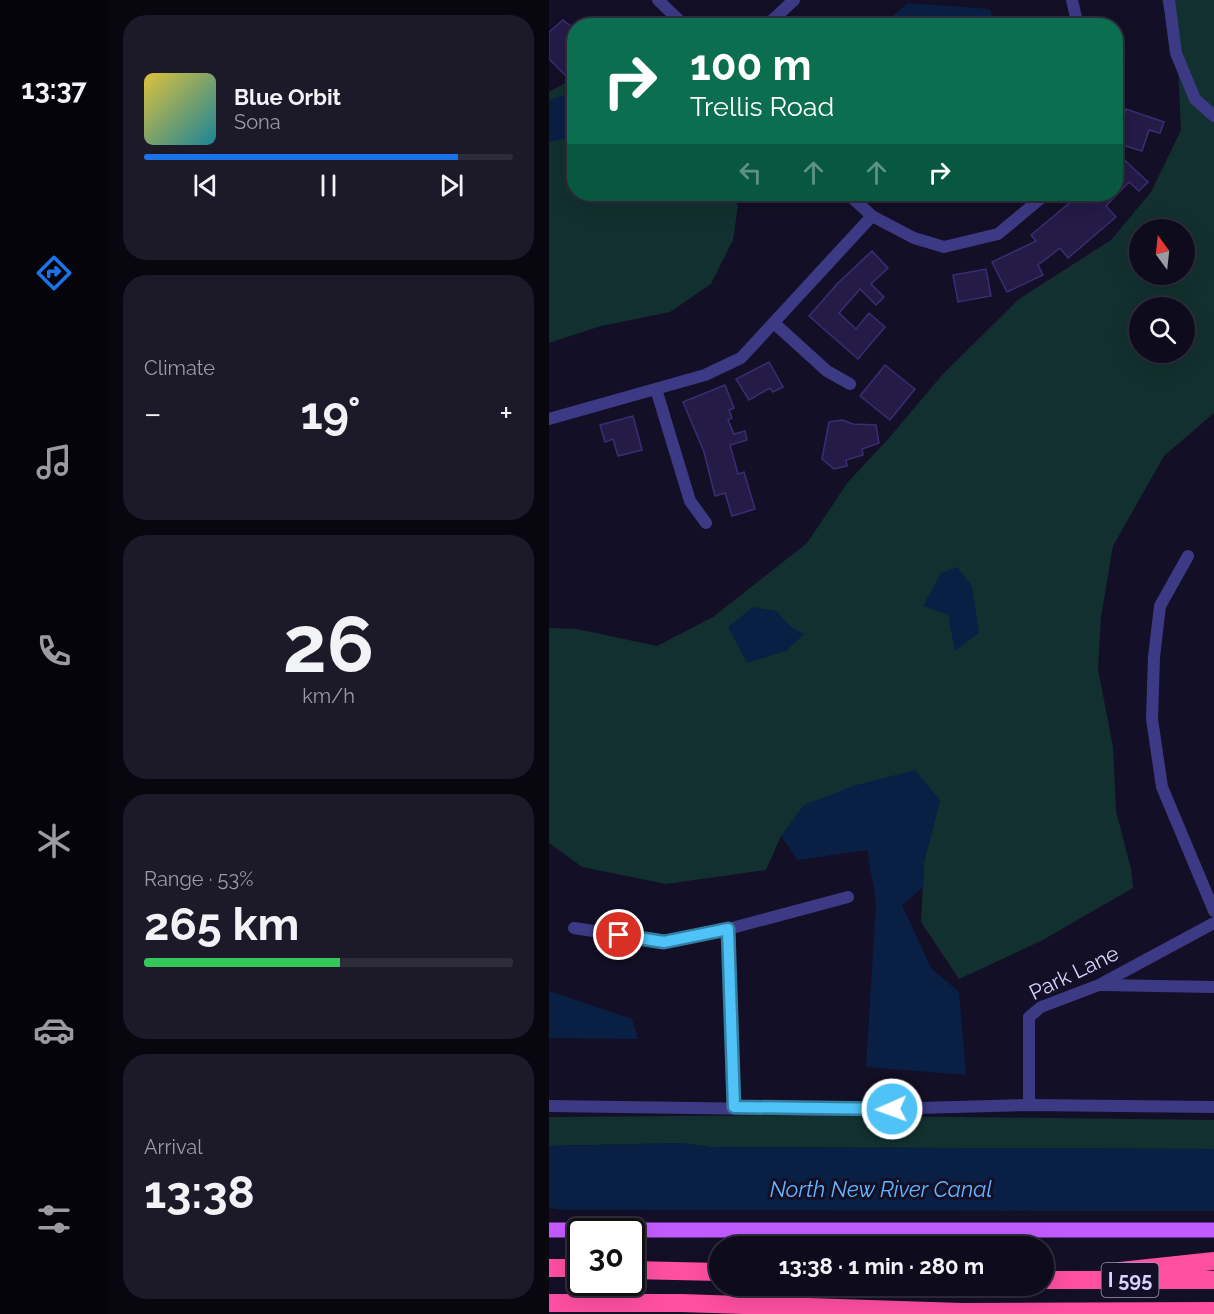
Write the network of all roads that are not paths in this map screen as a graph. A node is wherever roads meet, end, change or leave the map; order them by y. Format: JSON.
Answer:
{"nodes":[{"id":1,"x":658,"y":0,"type":"edge"},
{"id":2,"x":794,"y":0,"type":"edge"},
{"id":3,"x":1072,"y":0,"type":"edge"},
{"id":4,"x":1169,"y":0,"type":"edge"},
{"id":5,"x":677,"y":18,"type":"edge"},
{"id":6,"x":775,"y":18,"type":"edge"},
{"id":7,"x":1076,"y":18,"type":"edge"},
{"id":8,"x":1214,"y":116,"type":"edge"},
{"id":9,"x":856,"y":201,"type":"edge"},
{"id":10,"x":1037,"y":201,"type":"edge"},
{"id":11,"x":872,"y":216,"type":"junction"},
{"id":12,"x":774,"y":323,"type":"junction"},
{"id":13,"x":850,"y":384,"type":"dead end"},
{"id":14,"x":656,"y":389,"type":"junction"},
{"id":15,"x":549,"y":419,"type":"edge"},
{"id":16,"x":706,"y":523,"type":"dead end"},
{"id":17,"x":1188,"y":555,"type":"dead end"},
{"id":18,"x":848,"y":897,"type":"dead end"},
{"id":19,"x":1214,"y":911,"type":"edge"},
{"id":20,"x":1214,"y":923,"type":"edge"},
{"id":21,"x":574,"y":928,"type":"dead end"},
{"id":22,"x":728,"y":929,"type":"junction"},
{"id":23,"x":1099,"y":984,"type":"junction"},
{"id":24,"x":1214,"y":987,"type":"edge"},
{"id":25,"x":549,"y":1106,"type":"edge"},
{"id":26,"x":1029,"y":1106,"type":"junction"},
{"id":27,"x":734,"y":1107,"type":"junction"},
{"id":28,"x":1214,"y":1107,"type":"edge"},
{"id":29,"x":549,"y":1230,"type":"edge"},
{"id":30,"x":1214,"y":1230,"type":"edge"},
{"id":31,"x":1214,"y":1261,"type":"edge"},
{"id":32,"x":549,"y":1268,"type":"edge"},
{"id":33,"x":567,"y":1268,"type":"edge"},
{"id":34,"x":645,"y":1270,"type":"edge"},
{"id":35,"x":709,"y":1272,"type":"edge"},
{"id":36,"x":1054,"y":1279,"type":"edge"},
{"id":37,"x":1054,"y":1280,"type":"edge"},
{"id":38,"x":1214,"y":1280,"type":"edge"},
{"id":39,"x":549,"y":1303,"type":"edge"},
{"id":40,"x":1214,"y":1311,"type":"edge"}],
"edges":[{"from":1,"to":5,"type":"street"},
{"from":2,"to":6,"type":"street"},
{"from":3,"to":7,"type":"street"},
{"from":4,"to":8,"type":"street"},
{"from":9,"to":11,"type":"street"},
{"from":10,"to":11,"type":"street"},
{"from":11,"to":12,"type":"street"},
{"from":12,"to":13,"type":"street"},
{"from":12,"to":14,"type":"street"},
{"from":14,"to":15,"type":"street"},
{"from":14,"to":16,"type":"street"},
{"from":17,"to":19,"type":"street"},
{"from":18,"to":22,"type":"street"},
{"from":20,"to":23,"type":"street","name":"Park Lane"},
{"from":21,"to":22,"type":"street"},
{"from":22,"to":27,"type":"street"},
{"from":23,"to":24,"type":"street"},
{"from":23,"to":26,"type":"street","name":"Park Lane"},
{"from":25,"to":27,"type":"street"},
{"from":26,"to":27,"type":"street"},
{"from":26,"to":28,"type":"street"},
{"from":29,"to":30,"type":"main road"},
{"from":31,"to":36,"type":"highway"},
{"from":32,"to":33,"type":"highway"},
{"from":34,"to":35,"type":"highway"},
{"from":37,"to":38,"type":"highway","number":"I 595"},
{"from":39,"to":40,"type":"highway"}]}
